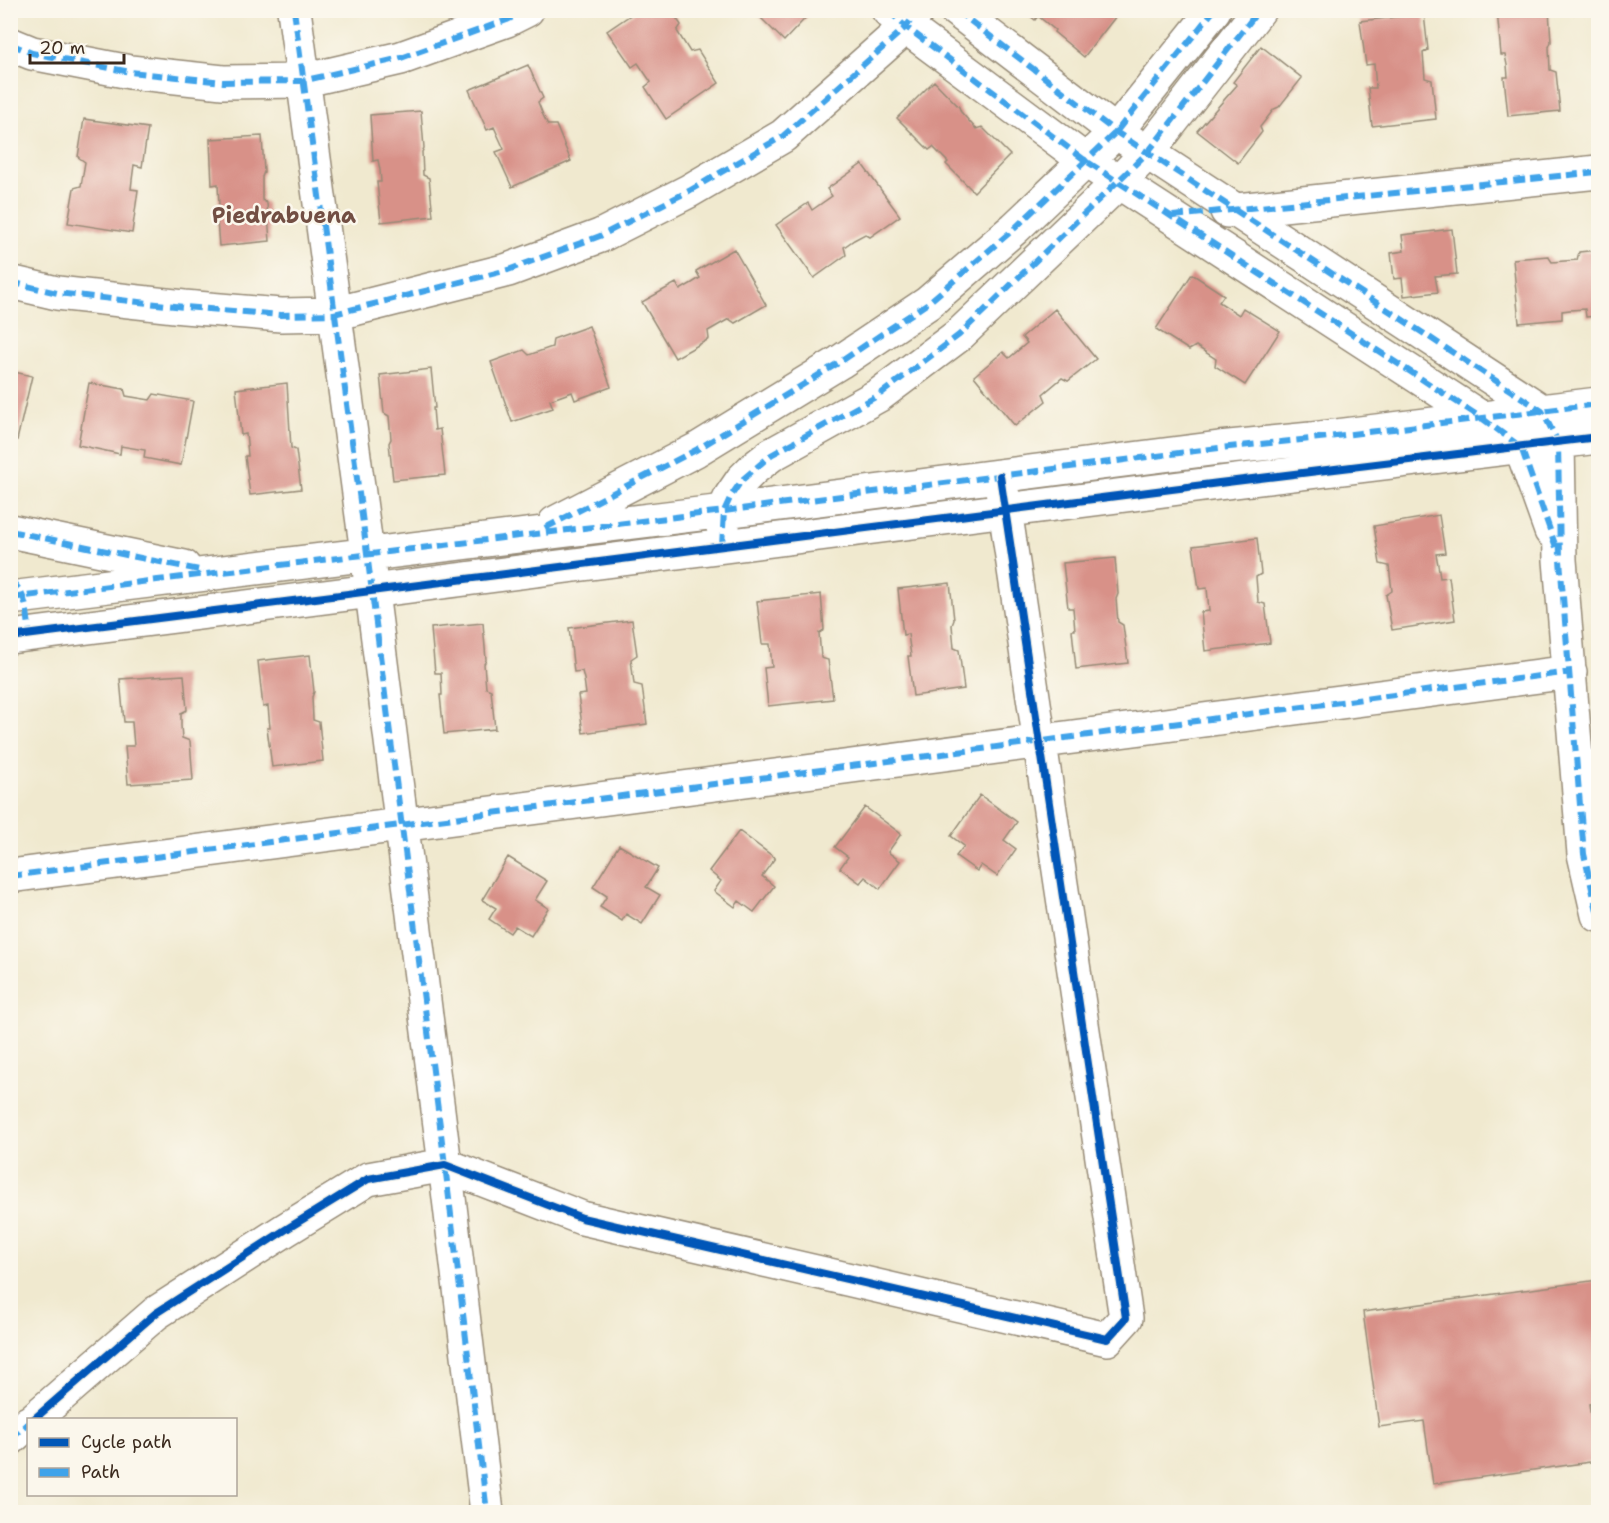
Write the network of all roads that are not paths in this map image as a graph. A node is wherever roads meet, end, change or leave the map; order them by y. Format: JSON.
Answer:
{"nodes":[{"id":1,"x":294,"y":10,"type":"edge"},
{"id":2,"x":527,"y":10,"type":"edge"},
{"id":3,"x":956,"y":10,"type":"edge"},
{"id":4,"x":1214,"y":10,"type":"edge"},
{"id":5,"x":1258,"y":10,"type":"edge"},
{"id":6,"x":904,"y":16,"type":"edge"},
{"id":7,"x":10,"y":44,"type":"edge"},
{"id":8,"x":302,"y":81,"type":"junction"},
{"id":9,"x":1116,"y":132,"type":"junction"},
{"id":10,"x":1148,"y":152,"type":"junction"},
{"id":11,"x":1086,"y":161,"type":"junction"},
{"id":12,"x":1599,"y":172,"type":"edge"},
{"id":13,"x":1119,"y":182,"type":"junction"},
{"id":14,"x":1237,"y":210,"type":"junction"},
{"id":15,"x":1173,"y":216,"type":"junction"},
{"id":16,"x":10,"y":282,"type":"edge"},
{"id":17,"x":334,"y":314,"type":"junction"},
{"id":18,"x":1599,"y":404,"type":"edge"},
{"id":19,"x":1542,"y":411,"type":"junction"},
{"id":20,"x":1483,"y":418,"type":"junction"},
{"id":21,"x":1599,"y":437,"type":"edge"},
{"id":22,"x":1558,"y":442,"type":"junction"},
{"id":23,"x":1521,"y":447,"type":"junction"},
{"id":24,"x":1000,"y":476,"type":"junction"},
{"id":25,"x":724,"y":511,"type":"junction"},
{"id":26,"x":1006,"y":511,"type":"junction"},
{"id":27,"x":10,"y":531,"type":"edge"},
{"id":28,"x":537,"y":532,"type":"junction"},
{"id":29,"x":722,"y":546,"type":"junction"},
{"id":30,"x":367,"y":553,"type":"junction"},
{"id":31,"x":1560,"y":560,"type":"junction"},
{"id":32,"x":213,"y":573,"type":"junction"},
{"id":33,"x":15,"y":591,"type":"edge"},
{"id":34,"x":371,"y":591,"type":"junction"},
{"id":35,"x":20,"y":636,"type":"edge"},
{"id":36,"x":1570,"y":672,"type":"junction"},
{"id":37,"x":1040,"y":740,"type":"junction"},
{"id":38,"x":402,"y":824,"type":"junction"},
{"id":39,"x":10,"y":876,"type":"edge"},
{"id":40,"x":1599,"y":915,"type":"edge"},
{"id":41,"x":445,"y":1165,"type":"junction"},
{"id":42,"x":34,"y":1418,"type":"edge"},
{"id":43,"x":27,"y":1424,"type":"edge"},
{"id":44,"x":10,"y":1439,"type":"edge"},
{"id":45,"x":487,"y":1512,"type":"edge"}],
"edges":[{"from":1,"to":8,"type":"street"},
{"from":2,"to":8,"type":"street"},
{"from":3,"to":9,"type":"street"},
{"from":4,"to":9,"type":"street"},
{"from":5,"to":10,"type":"street"},
{"from":6,"to":11,"type":"street"},
{"from":6,"to":17,"type":"street"},
{"from":7,"to":8,"type":"street"},
{"from":8,"to":17,"type":"street"},
{"from":9,"to":10,"type":"street"},
{"from":9,"to":11,"type":"street"},
{"from":10,"to":13,"type":"street"},
{"from":10,"to":14,"type":"street"},
{"from":11,"to":13,"type":"street"},
{"from":11,"to":28,"type":"street"},
{"from":12,"to":14,"type":"street"},
{"from":13,"to":15,"type":"street"},
{"from":13,"to":25,"type":"street"},
{"from":14,"to":15,"type":"street"},
{"from":14,"to":19,"type":"street"},
{"from":15,"to":20,"type":"street"},
{"from":16,"to":17,"type":"street"},
{"from":17,"to":30,"type":"street"},
{"from":18,"to":19,"type":"street"},
{"from":19,"to":20,"type":"street"},
{"from":19,"to":22,"type":"street"},
{"from":20,"to":23,"type":"street"},
{"from":20,"to":24,"type":"street"},
{"from":21,"to":22,"type":"street"},
{"from":22,"to":23,"type":"street"},
{"from":22,"to":31,"type":"street"},
{"from":23,"to":26,"type":"street"},
{"from":23,"to":31,"type":"street"},
{"from":24,"to":25,"type":"street"},
{"from":24,"to":26,"type":"street"},
{"from":25,"to":28,"type":"street"},
{"from":25,"to":29,"type":"street"},
{"from":26,"to":29,"type":"street"},
{"from":26,"to":37,"type":"street"},
{"from":27,"to":32,"type":"street"},
{"from":28,"to":30,"type":"street"},
{"from":29,"to":34,"type":"street"},
{"from":30,"to":32,"type":"street"},
{"from":30,"to":34,"type":"street"},
{"from":31,"to":36,"type":"street"},
{"from":32,"to":33,"type":"street"},
{"from":33,"to":35,"type":"street"},
{"from":34,"to":35,"type":"street"},
{"from":34,"to":38,"type":"street"},
{"from":36,"to":37,"type":"street"},
{"from":36,"to":40,"type":"street"},
{"from":37,"to":38,"type":"street"},
{"from":37,"to":41,"type":"street"},
{"from":38,"to":39,"type":"street"},
{"from":38,"to":41,"type":"street"},
{"from":41,"to":42,"type":"street"},
{"from":41,"to":45,"type":"street"},
{"from":43,"to":44,"type":"street"}]}
